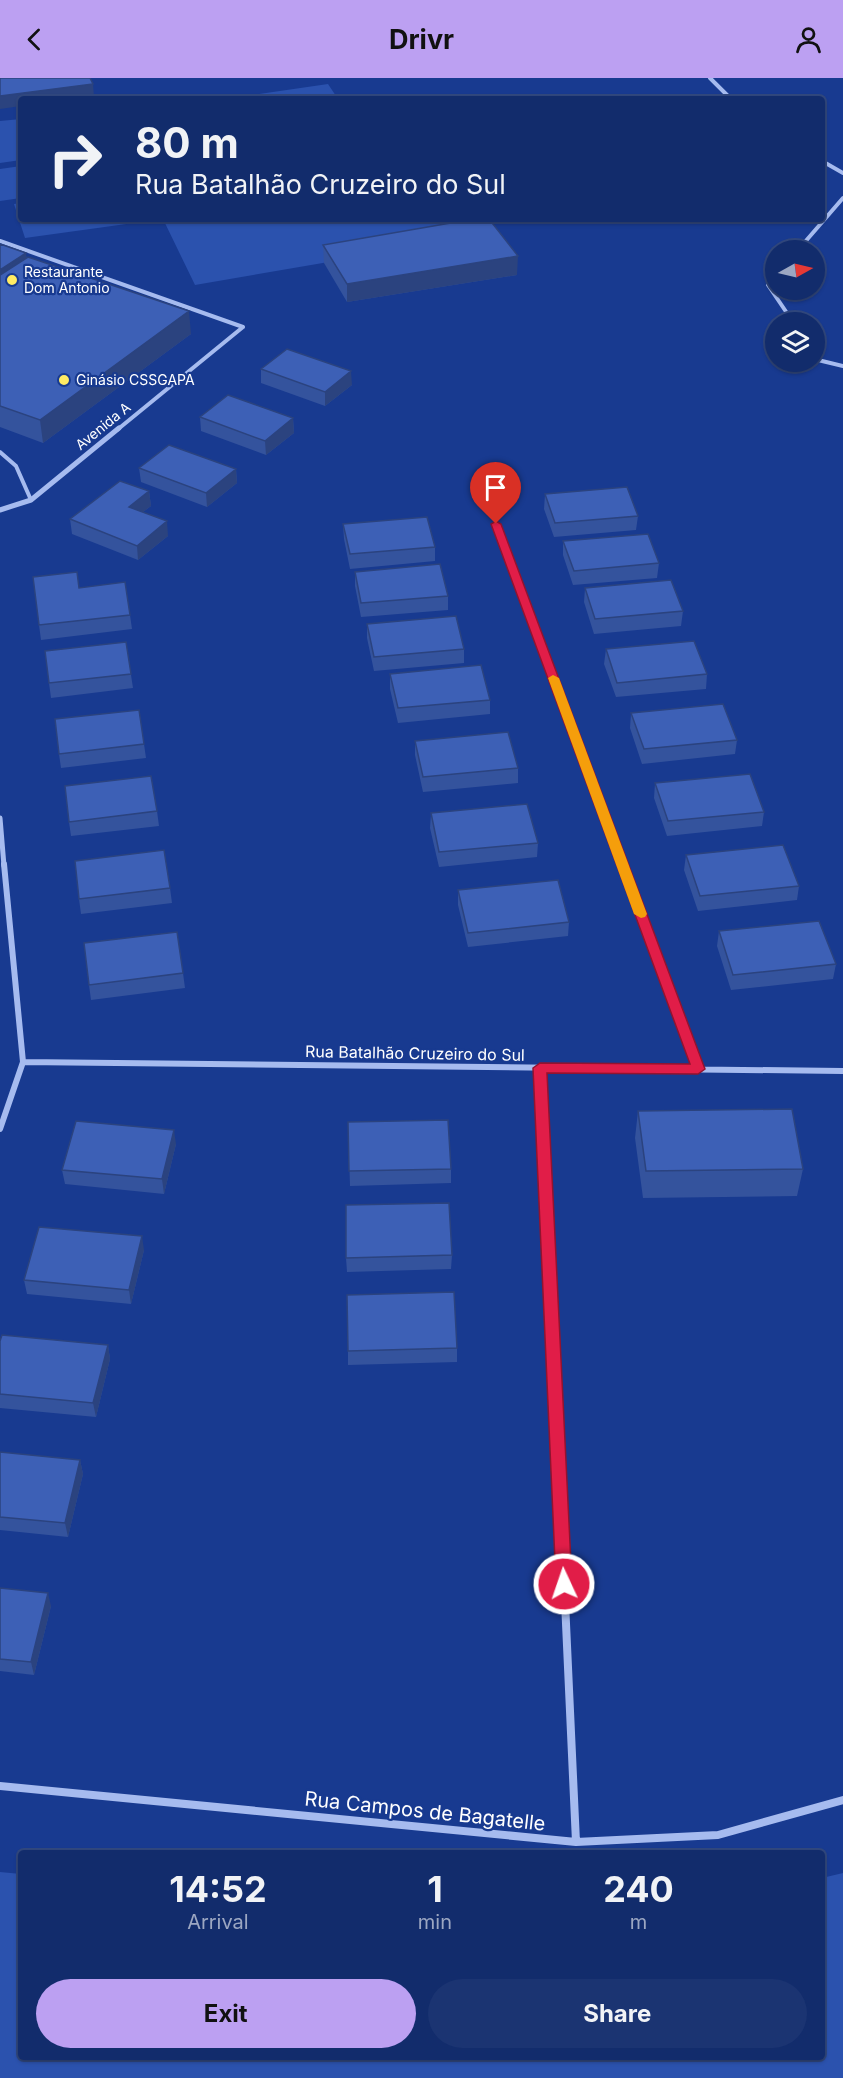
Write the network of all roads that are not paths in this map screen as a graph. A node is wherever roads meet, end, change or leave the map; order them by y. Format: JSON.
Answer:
{"nodes":[{"id":1,"x":710,"y":78,"type":"edge"},
{"id":2,"x":728,"y":96,"type":"edge"},
{"id":3,"x":825,"y":163,"type":"edge"},
{"id":4,"x":843,"y":173,"type":"edge"},
{"id":5,"x":843,"y":198,"type":"edge"},
{"id":6,"x":825,"y":219,"type":"edge"},
{"id":7,"x":822,"y":222,"type":"edge"},
{"id":8,"x":807,"y":240,"type":"edge"},
{"id":9,"x":0,"y":241,"type":"edge"},
{"id":10,"x":825,"y":362,"type":"edge"},
{"id":11,"x":843,"y":366,"type":"edge"},
{"id":12,"x":0,"y":452,"type":"edge"},
{"id":13,"x":32,"y":500,"type":"junction"},
{"id":14,"x":0,"y":510,"type":"edge"},
{"id":15,"x":496,"y":524,"type":"dead end"},
{"id":16,"x":0,"y":818,"type":"edge"},
{"id":17,"x":23,"y":1062,"type":"junction"},
{"id":18,"x":540,"y":1068,"type":"junction"},
{"id":19,"x":698,"y":1069,"type":"junction"},
{"id":20,"x":843,"y":1071,"type":"edge"},
{"id":21,"x":0,"y":1129,"type":"edge"},
{"id":22,"x":0,"y":1786,"type":"edge"},
{"id":23,"x":843,"y":1800,"type":"edge"},
{"id":24,"x":576,"y":1842,"type":"junction"}],
"edges":[{"from":1,"to":2,"type":"street"},
{"from":3,"to":4,"type":"street"},
{"from":5,"to":6,"type":"street"},
{"from":7,"to":8,"type":"street"},
{"from":9,"to":13,"type":"street","name":"Avenida A"},
{"from":10,"to":11,"type":"street"},
{"from":12,"to":13,"type":"lane"},
{"from":13,"to":14,"type":"street","name":"Avenida A"},
{"from":15,"to":19,"type":"street"},
{"from":16,"to":17,"type":"street"},
{"from":17,"to":18,"type":"street","name":"Rua Batalhão Cruzeiro do Sul"},
{"from":17,"to":21,"type":"street"},
{"from":18,"to":19,"type":"street","name":"Rua Batalhão Cruzeiro do Sul"},
{"from":18,"to":24,"type":"street"},
{"from":19,"to":20,"type":"street","name":"Rua Batalhão Cruzeiro do Sul"},
{"from":22,"to":24,"type":"street","name":"Rua Campos de Bagatelle"},
{"from":23,"to":24,"type":"street","name":"Rua Campos de Bagatelle"}]}
